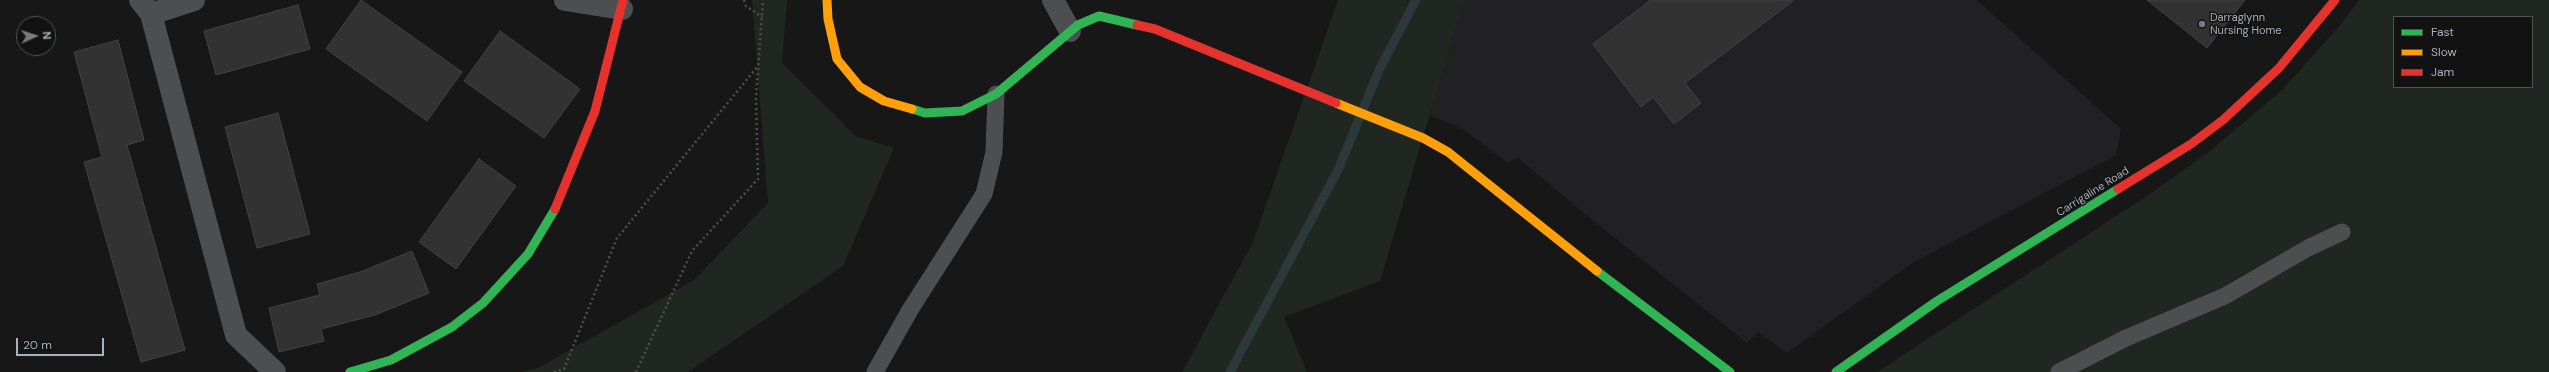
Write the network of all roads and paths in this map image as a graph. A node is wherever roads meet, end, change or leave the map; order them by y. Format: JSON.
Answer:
{"nodes":[{"id":1,"x":194,"y":0,"type":"edge"},
{"id":2,"x":566,"y":0,"type":"edge"},
{"id":3,"x":744,"y":0,"type":"edge"},
{"id":4,"x":764,"y":0,"type":"edge"},
{"id":5,"x":827,"y":0,"type":"edge"},
{"id":6,"x":1053,"y":0,"type":"edge"},
{"id":7,"x":2335,"y":0,"type":"edge"},
{"id":8,"x":622,"y":4,"type":"edge"},
{"id":9,"x":146,"y":7,"type":"edge"},
{"id":10,"x":762,"y":17,"type":"junction"},
{"id":11,"x":1070,"y":31,"type":"junction"},
{"id":12,"x":758,"y":66,"type":"junction"},
{"id":13,"x":996,"y":94,"type":"junction"},
{"id":14,"x":2342,"y":232,"type":"dead end"},
{"id":15,"x":275,"y":372,"type":"edge"},
{"id":16,"x":350,"y":372,"type":"edge"},
{"id":17,"x":554,"y":372,"type":"edge"},
{"id":18,"x":636,"y":372,"type":"edge"},
{"id":19,"x":875,"y":372,"type":"edge"},
{"id":20,"x":1730,"y":372,"type":"edge"},
{"id":21,"x":1836,"y":372,"type":"edge"},
{"id":22,"x":2059,"y":372,"type":"edge"}],
"edges":[{"from":1,"to":9,"type":"street"},
{"from":2,"to":8,"type":"street"},
{"from":3,"to":10,"type":"path"},
{"from":4,"to":10,"type":"path"},
{"from":5,"to":13,"type":"street"},
{"from":6,"to":11,"type":"street"},
{"from":7,"to":21,"type":"street","name":"Carrigaline Road"},
{"from":8,"to":16,"type":"street"},
{"from":9,"to":15,"type":"street"},
{"from":10,"to":12,"type":"path"},
{"from":11,"to":13,"type":"street"},
{"from":11,"to":20,"type":"street"},
{"from":12,"to":17,"type":"path"},
{"from":12,"to":18,"type":"path"},
{"from":13,"to":19,"type":"lane"},
{"from":14,"to":22,"type":"lane"}]}
